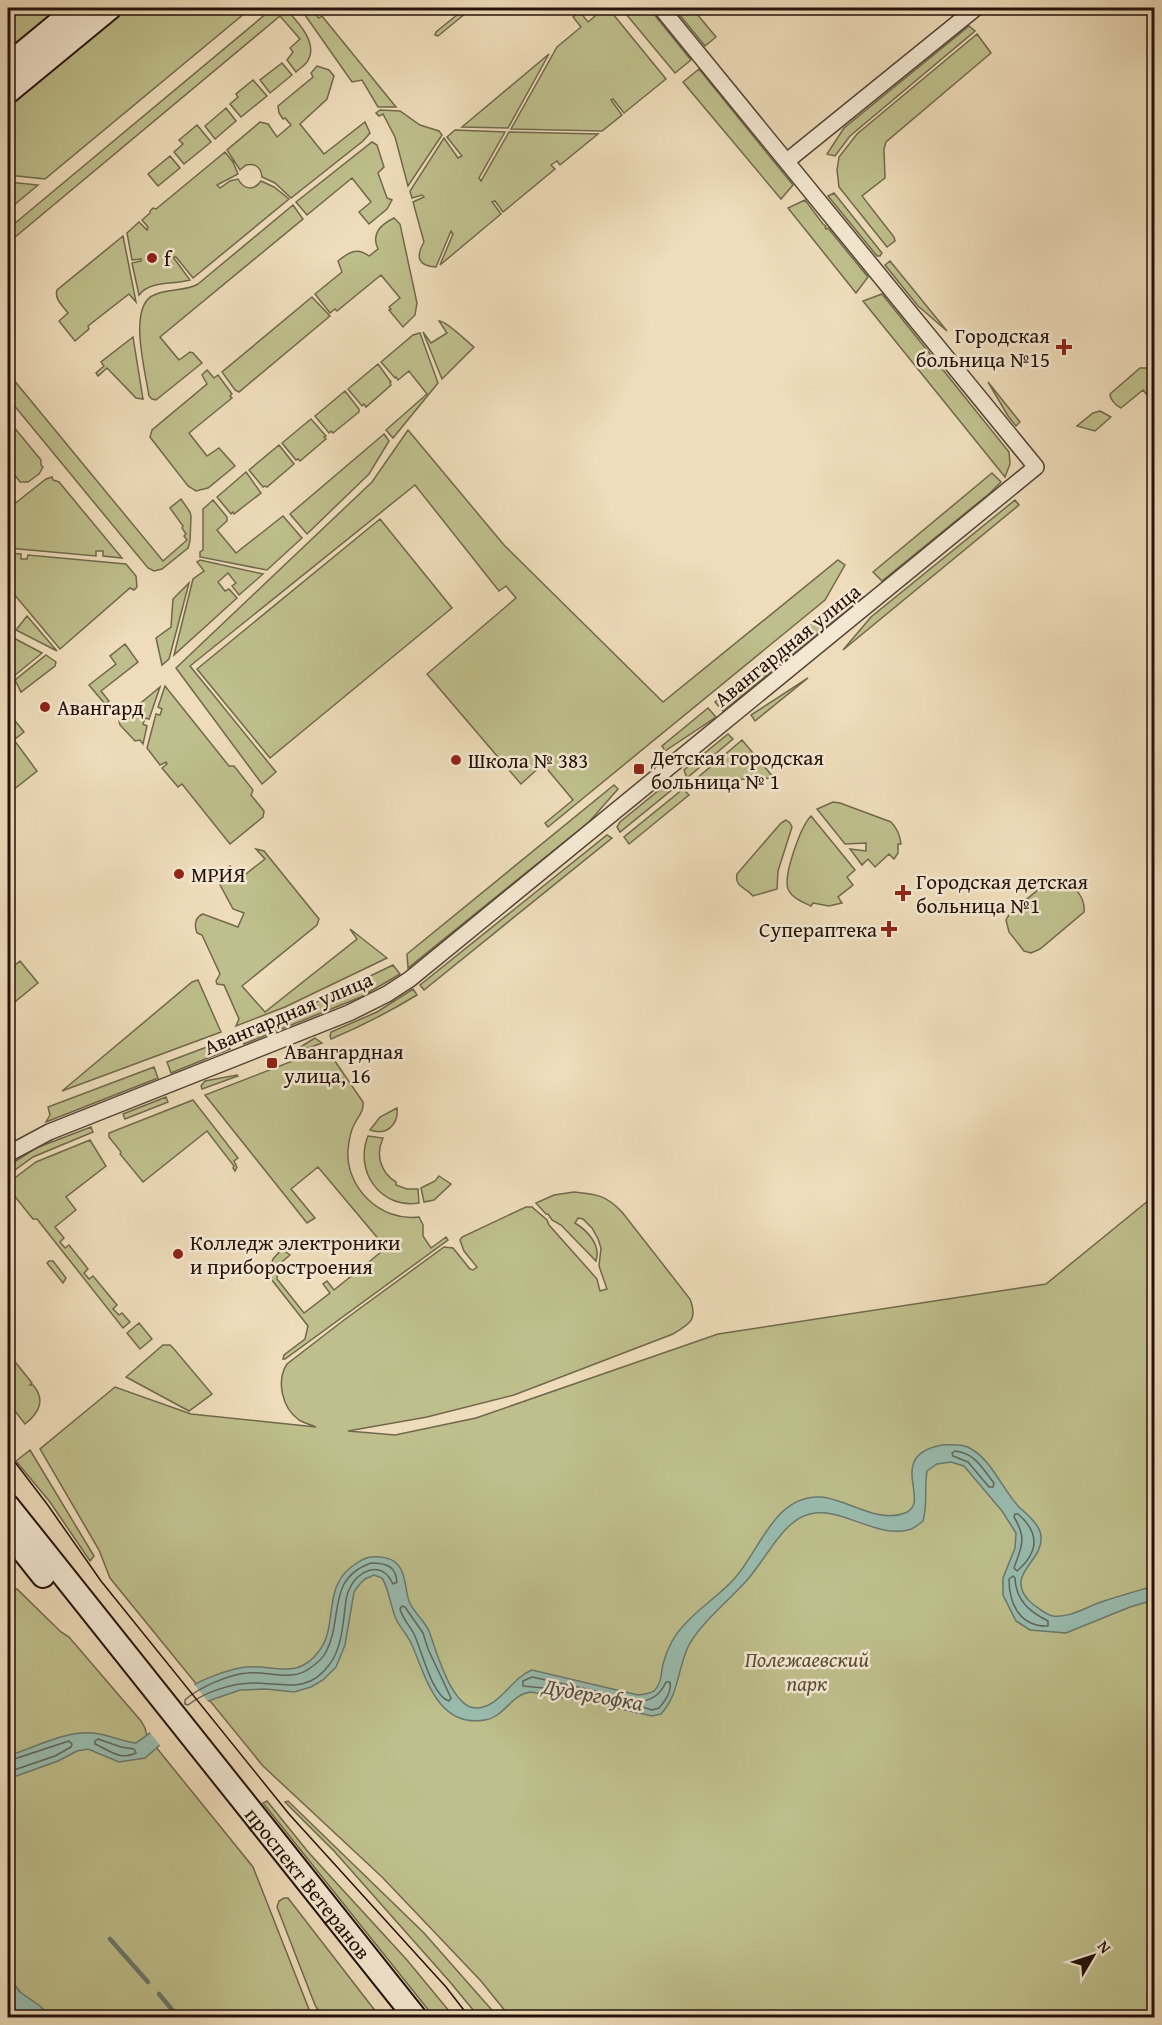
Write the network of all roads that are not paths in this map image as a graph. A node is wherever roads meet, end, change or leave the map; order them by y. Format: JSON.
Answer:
{"nodes":[{"id":1,"x":77,"y":8,"type":"edge"},
{"id":2,"x":110,"y":8,"type":"edge"},
{"id":3,"x":662,"y":8,"type":"edge"},
{"id":4,"x":976,"y":8,"type":"edge"},
{"id":5,"x":8,"y":65,"type":"edge"},
{"id":6,"x":8,"y":92,"type":"edge"},
{"id":7,"x":787,"y":161,"type":"junction"},
{"id":8,"x":8,"y":1154,"type":"edge"},
{"id":9,"x":8,"y":1506,"type":"edge"},
{"id":10,"x":8,"y":1532,"type":"edge"},
{"id":11,"x":138,"y":1681,"type":"junction"},
{"id":12,"x":193,"y":1751,"type":"junction"},
{"id":13,"x":396,"y":2018,"type":"edge"},
{"id":14,"x":416,"y":2018,"type":"edge"}],
"edges":[{"from":1,"to":5,"type":"main road"},
{"from":2,"to":6,"type":"main road"},
{"from":3,"to":7,"type":"street"},
{"from":4,"to":7,"type":"street"},
{"from":7,"to":8,"type":"street","name":"Авангардная улица"},
{"from":9,"to":11,"type":"main road"},
{"from":10,"to":11,"type":"main road"},
{"from":11,"to":12,"type":"main road"},
{"from":12,"to":13,"type":"main road","name":"проспект Ветеранов"},
{"from":12,"to":14,"type":"main road","name":"проспект Ветеранов"}]}
